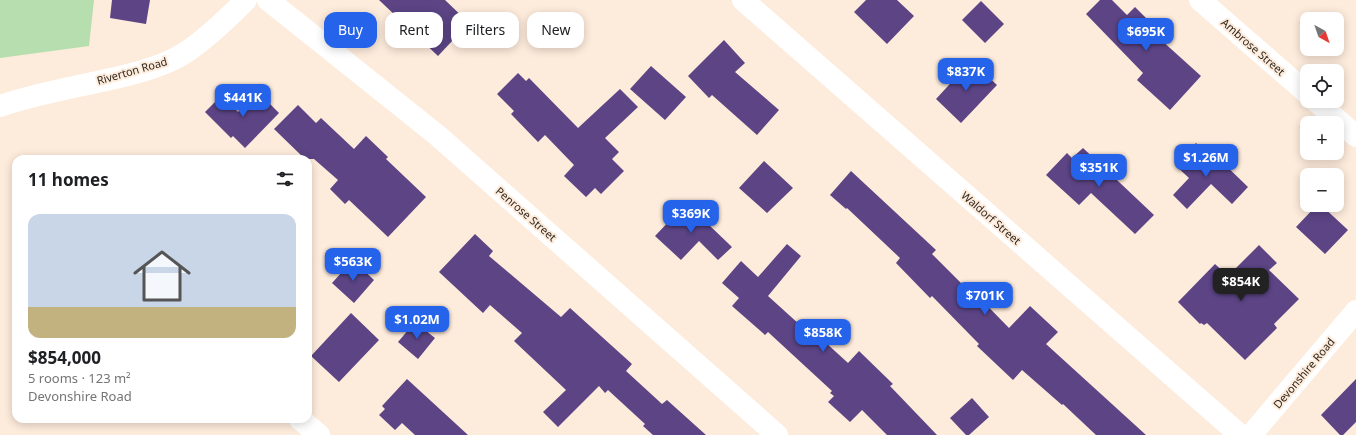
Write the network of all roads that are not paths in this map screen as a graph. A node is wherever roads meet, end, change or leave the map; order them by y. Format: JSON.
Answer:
{"nodes":[{"id":1,"x":246,"y":0,"type":"edge"},
{"id":2,"x":268,"y":0,"type":"edge"},
{"id":3,"x":742,"y":0,"type":"edge"},
{"id":4,"x":1200,"y":0,"type":"edge"},
{"id":5,"x":1300,"y":87,"type":"edge"},
{"id":6,"x":0,"y":106,"type":"edge"},
{"id":7,"x":1324,"y":108,"type":"edge"},
{"id":8,"x":1356,"y":136,"type":"edge"},
{"id":9,"x":1356,"y":311,"type":"edge"},
{"id":10,"x":305,"y":423,"type":"edge"},
{"id":11,"x":319,"y":435,"type":"edge"},
{"id":12,"x":777,"y":435,"type":"edge"},
{"id":13,"x":1240,"y":435,"type":"edge"},
{"id":14,"x":1251,"y":435,"type":"edge"}],
"edges":[{"from":1,"to":6,"type":"street","name":"Riverton Road"},
{"from":2,"to":12,"type":"street","name":"Penrose Street"},
{"from":3,"to":13,"type":"street","name":"Waldorf Street"},
{"from":4,"to":5,"type":"street","name":"Ambrose Street"},
{"from":7,"to":8,"type":"street"},
{"from":9,"to":14,"type":"street","name":"Devonshire Road"},
{"from":10,"to":11,"type":"street"}]}
